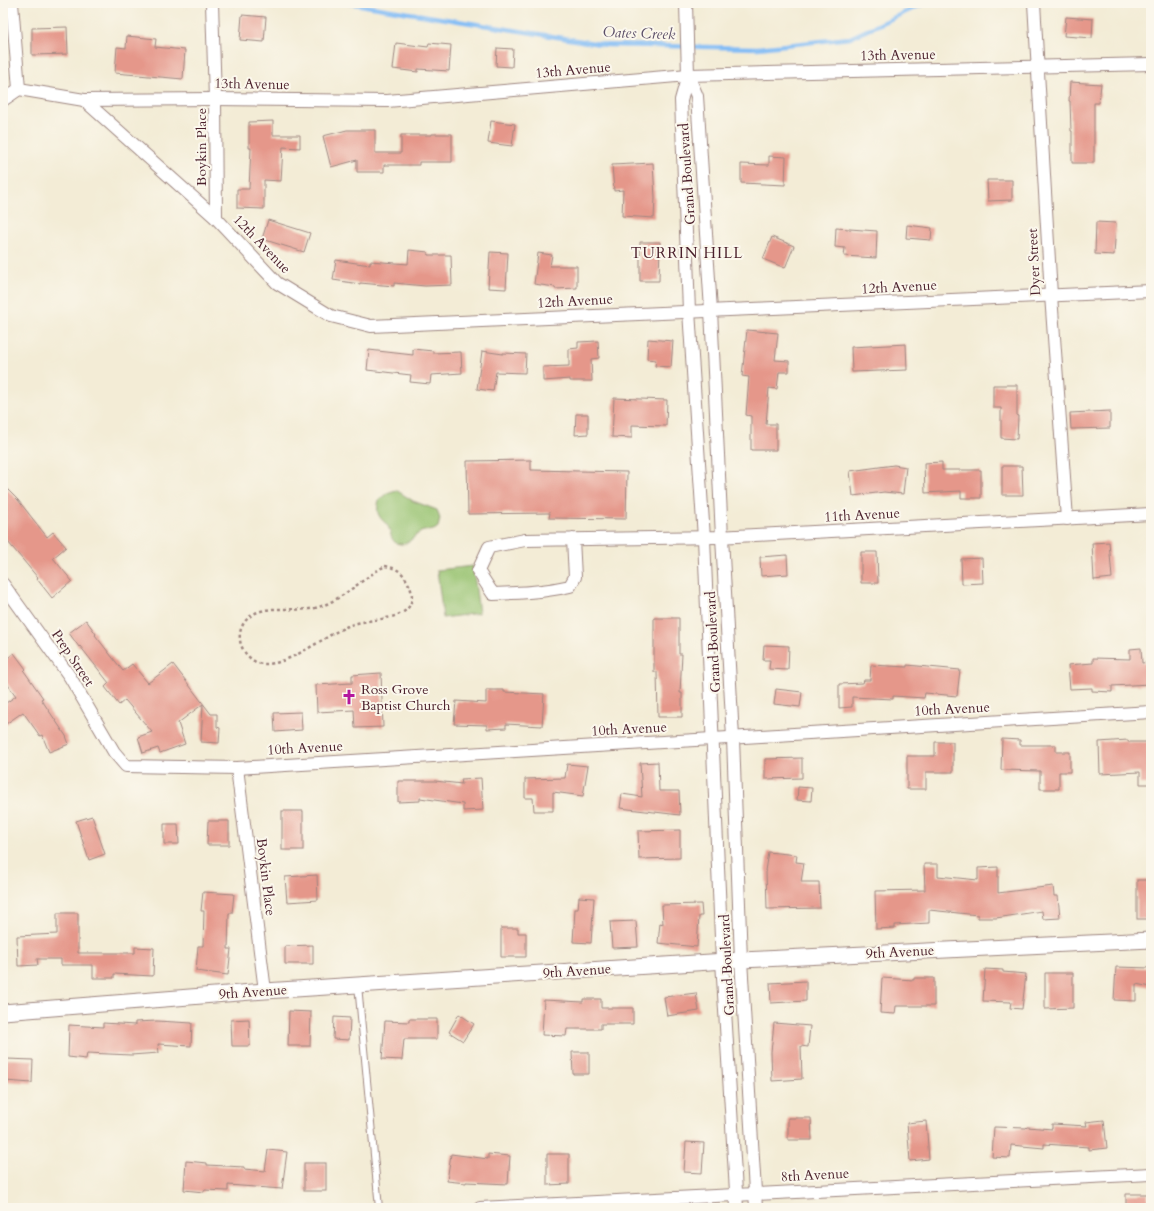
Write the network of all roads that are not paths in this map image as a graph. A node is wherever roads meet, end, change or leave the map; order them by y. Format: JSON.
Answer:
{"nodes":[{"id":1,"x":12,"y":3,"type":"edge"},
{"id":2,"x":212,"y":3,"type":"edge"},
{"id":3,"x":686,"y":3,"type":"edge"},
{"id":4,"x":1034,"y":3,"type":"edge"},
{"id":5,"x":1151,"y":64,"type":"edge"},
{"id":6,"x":1038,"y":67,"type":"junction"},
{"id":7,"x":688,"y":75,"type":"junction"},
{"id":8,"x":19,"y":89,"type":"junction"},
{"id":9,"x":215,"y":99,"type":"junction"},
{"id":10,"x":3,"y":100,"type":"edge"},
{"id":11,"x":84,"y":100,"type":"junction"},
{"id":12,"x":216,"y":218,"type":"junction"},
{"id":13,"x":1151,"y":291,"type":"edge"},
{"id":14,"x":1051,"y":295,"type":"junction"},
{"id":15,"x":711,"y":310,"type":"junction"},
{"id":16,"x":689,"y":311,"type":"junction"},
{"id":17,"x":1151,"y":514,"type":"edge"},
{"id":18,"x":1067,"y":519,"type":"junction"},
{"id":19,"x":722,"y":537,"type":"junction"},
{"id":20,"x":704,"y":538,"type":"junction"},
{"id":21,"x":573,"y":540,"type":"junction"},
{"id":22,"x":3,"y":584,"type":"edge"},
{"id":23,"x":1151,"y":712,"type":"edge"},
{"id":24,"x":733,"y":738,"type":"junction"},
{"id":25,"x":713,"y":739,"type":"junction"},
{"id":26,"x":114,"y":752,"type":"joint"},
{"id":27,"x":237,"y":768,"type":"junction"},
{"id":28,"x":1151,"y":940,"type":"edge"},
{"id":29,"x":741,"y":960,"type":"junction"},
{"id":30,"x":722,"y":961,"type":"junction"},
{"id":31,"x":358,"y":985,"type":"junction"},
{"id":32,"x":265,"y":991,"type":"junction"},
{"id":33,"x":3,"y":1012,"type":"edge"},
{"id":34,"x":1151,"y":1174,"type":"edge"},
{"id":35,"x":756,"y":1193,"type":"junction"},
{"id":36,"x":737,"y":1194,"type":"junction"},
{"id":37,"x":379,"y":1208,"type":"edge"},
{"id":38,"x":480,"y":1208,"type":"edge"},
{"id":39,"x":737,"y":1208,"type":"edge"},
{"id":40,"x":756,"y":1208,"type":"edge"}],
"edges":[{"from":1,"to":8,"type":"street"},
{"from":2,"to":9,"type":"street","name":"Boykin Place"},
{"from":3,"to":7,"type":"street","name":"Grand Boulevard"},
{"from":4,"to":6,"type":"street","name":"Dyer Street"},
{"from":5,"to":6,"type":"street","name":"13th Avenue"},
{"from":6,"to":7,"type":"street","name":"13th Avenue"},
{"from":6,"to":14,"type":"street","name":"Dyer Street"},
{"from":7,"to":9,"type":"street","name":"13th Avenue"},
{"from":7,"to":15,"type":"street","name":"Grand Boulevard"},
{"from":7,"to":16,"type":"street","name":"Grand Boulevard"},
{"from":8,"to":10,"type":"street"},
{"from":8,"to":11,"type":"street","name":"13th Avenue"},
{"from":9,"to":11,"type":"street","name":"13th Avenue"},
{"from":9,"to":12,"type":"street","name":"Boykin Place"},
{"from":11,"to":12,"type":"street","name":"12th Avenue"},
{"from":12,"to":16,"type":"street","name":"12th Avenue"},
{"from":13,"to":14,"type":"street","name":"12th Avenue"},
{"from":14,"to":15,"type":"street","name":"12th Avenue"},
{"from":14,"to":18,"type":"street","name":"Dyer Street"},
{"from":15,"to":16,"type":"street","name":"12th Avenue"},
{"from":15,"to":19,"type":"street","name":"Grand Boulevard"},
{"from":16,"to":20,"type":"street","name":"Grand Boulevard"},
{"from":17,"to":18,"type":"street","name":"11th Avenue"},
{"from":18,"to":19,"type":"street","name":"11th Avenue"},
{"from":19,"to":20,"type":"street","name":"11th Avenue"},
{"from":19,"to":24,"type":"street","name":"Grand Boulevard"},
{"from":20,"to":21,"type":"street","name":"11th Avenue"},
{"from":20,"to":25,"type":"street","name":"Grand Boulevard"},
{"from":21,"to":21,"type":"street","name":"11th Avenue"},
{"from":22,"to":26,"type":"street","name":"Prep Street"},
{"from":23,"to":24,"type":"street","name":"10th Avenue"},
{"from":24,"to":25,"type":"street","name":"10th Avenue"},
{"from":24,"to":29,"type":"street","name":"Grand Boulevard"},
{"from":25,"to":27,"type":"street","name":"10th Avenue"},
{"from":25,"to":30,"type":"street","name":"Grand Boulevard"},
{"from":26,"to":27,"type":"street","name":"10th Avenue"},
{"from":27,"to":32,"type":"street","name":"Boykin Place"},
{"from":28,"to":29,"type":"street","name":"9th Avenue"},
{"from":29,"to":30,"type":"street","name":"9th Avenue"},
{"from":29,"to":35,"type":"street","name":"Grand Boulevard"},
{"from":30,"to":31,"type":"street","name":"9th Avenue"},
{"from":30,"to":36,"type":"street","name":"Grand Boulevard"},
{"from":31,"to":32,"type":"street","name":"9th Avenue"},
{"from":31,"to":37,"type":"lane"},
{"from":32,"to":33,"type":"street","name":"9th Avenue"},
{"from":34,"to":35,"type":"street","name":"8th Avenue"},
{"from":35,"to":36,"type":"street","name":"8th Avenue"},
{"from":35,"to":40,"type":"street","name":"Grand Boulevard"},
{"from":36,"to":38,"type":"street","name":"8th Avenue"},
{"from":36,"to":39,"type":"street","name":"Grand Boulevard"}]}
